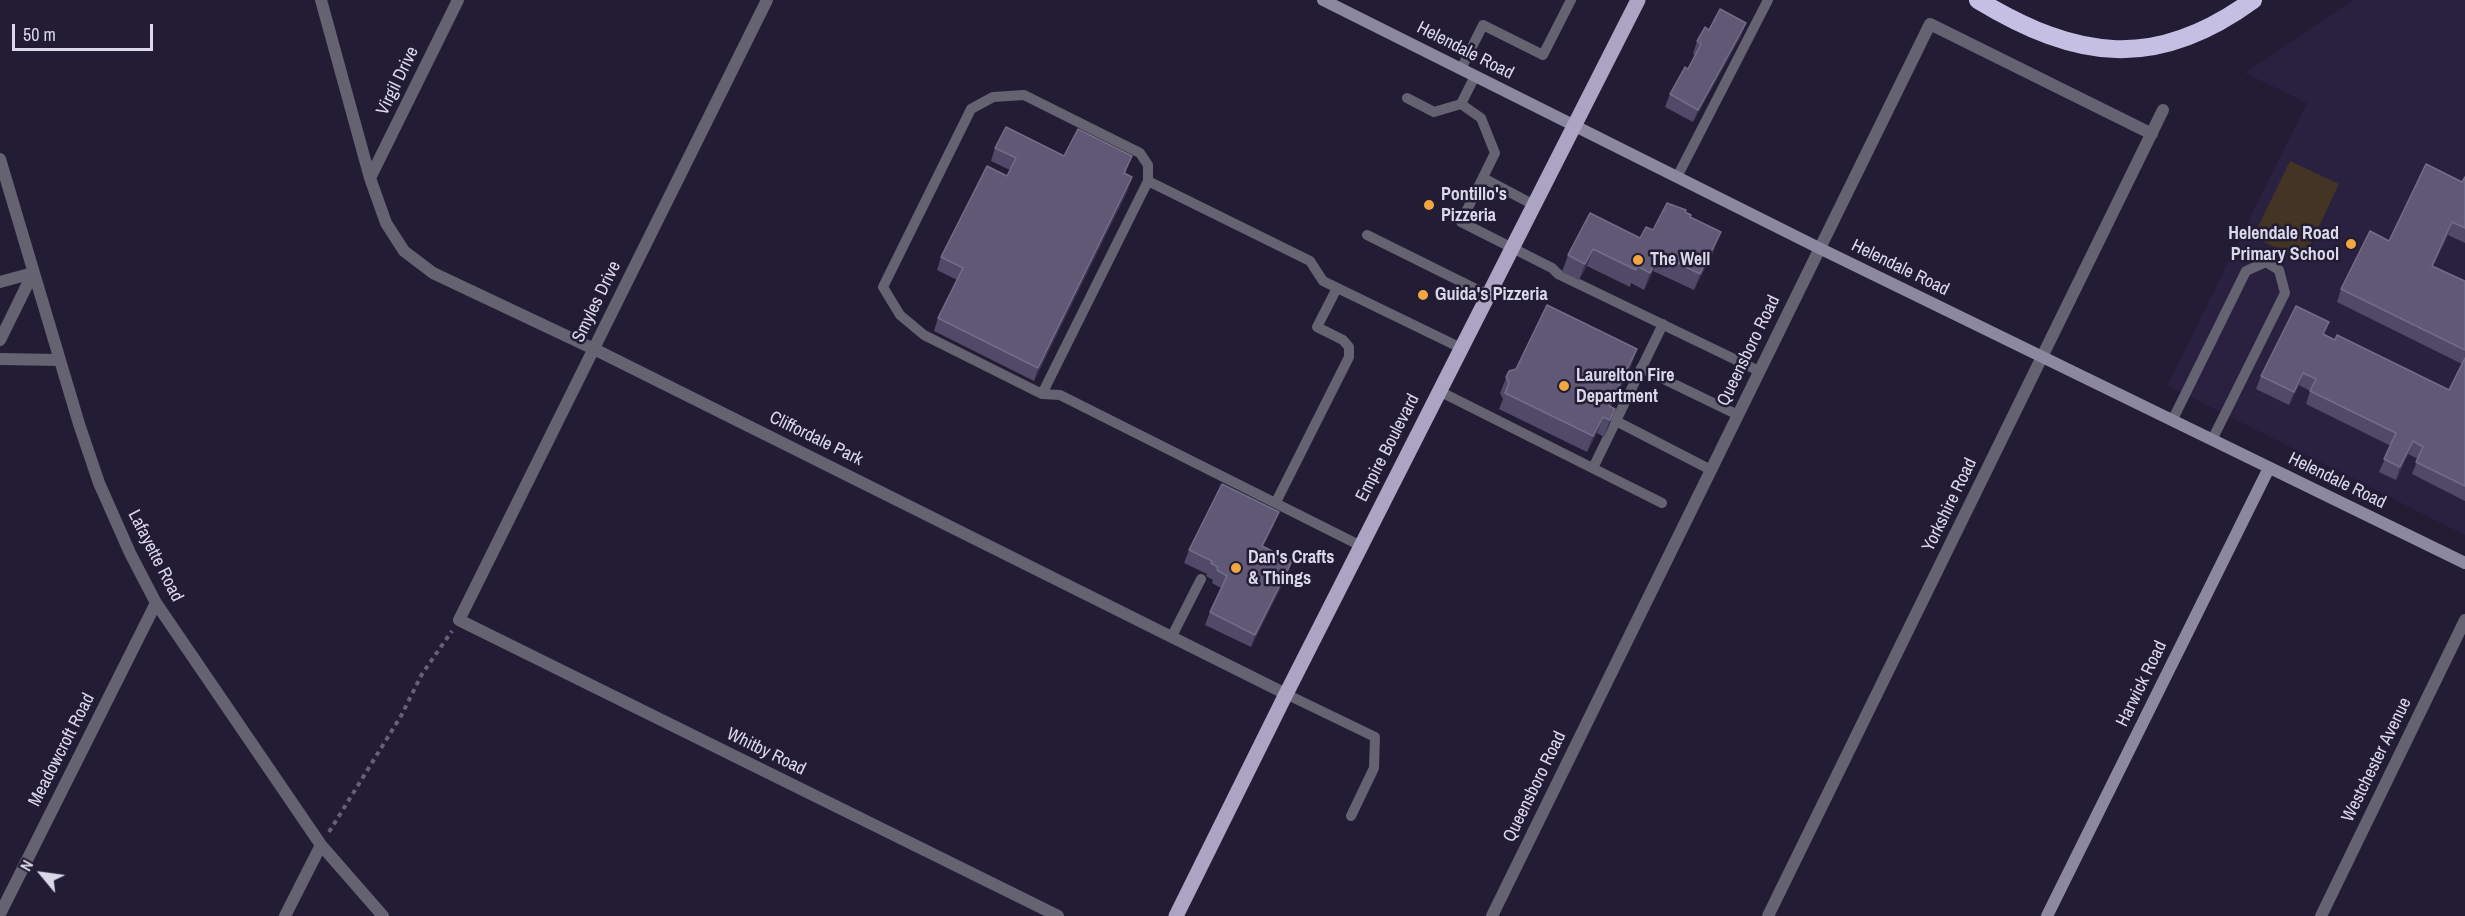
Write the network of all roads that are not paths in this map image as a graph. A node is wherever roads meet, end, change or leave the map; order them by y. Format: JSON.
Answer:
{"nodes":[{"id":1,"x":321,"y":0,"type":"edge"},
{"id":2,"x":458,"y":0,"type":"edge"},
{"id":3,"x":767,"y":0,"type":"edge"},
{"id":4,"x":1323,"y":0,"type":"edge"},
{"id":5,"x":1572,"y":0,"type":"edge"},
{"id":6,"x":1638,"y":0,"type":"edge"},
{"id":7,"x":1768,"y":0,"type":"edge"},
{"id":8,"x":1978,"y":0,"type":"edge"},
{"id":9,"x":2253,"y":0,"type":"edge"},
{"id":10,"x":1461,"y":69,"type":"junction"},
{"id":11,"x":1475,"y":76,"type":"junction"},
{"id":12,"x":1407,"y":98,"type":"dead end"},
{"id":13,"x":1461,"y":104,"type":"junction"},
{"id":14,"x":2163,"y":110,"type":"dead end"},
{"id":15,"x":1574,"y":126,"type":"junction"},
{"id":16,"x":2152,"y":134,"type":"junction"},
{"id":17,"x":0,"y":159,"type":"edge"},
{"id":18,"x":1677,"y":177,"type":"junction"},
{"id":19,"x":370,"y":178,"type":"junction"},
{"id":20,"x":1483,"y":178,"type":"junction"},
{"id":21,"x":1148,"y":181,"type":"junction"},
{"id":22,"x":1534,"y":205,"type":"junction"},
{"id":23,"x":1367,"y":235,"type":"dead end"},
{"id":24,"x":1512,"y":248,"type":"junction"},
{"id":25,"x":1820,"y":248,"type":"junction"},
{"id":26,"x":33,"y":273,"type":"junction"},
{"id":27,"x":0,"y":282,"type":"edge"},
{"id":28,"x":1337,"y":288,"type":"junction"},
{"id":29,"x":1488,"y":295,"type":"junction"},
{"id":30,"x":1663,"y":324,"type":"junction"},
{"id":31,"x":0,"y":340,"type":"edge"},
{"id":32,"x":1461,"y":348,"type":"junction"},
{"id":33,"x":594,"y":349,"type":"junction"},
{"id":34,"x":2042,"y":358,"type":"junction"},
{"id":35,"x":0,"y":359,"type":"edge"},
{"id":36,"x":60,"y":360,"type":"junction"},
{"id":37,"x":1641,"y":368,"type":"junction"},
{"id":38,"x":1759,"y":371,"type":"junction"},
{"id":39,"x":1439,"y":391,"type":"junction"},
{"id":40,"x":1042,"y":394,"type":"junction"},
{"id":41,"x":1738,"y":415,"type":"junction"},
{"id":42,"x":1616,"y":421,"type":"junction"},
{"id":43,"x":2172,"y":421,"type":"junction"},
{"id":44,"x":2212,"y":440,"type":"junction"},
{"id":45,"x":1593,"y":468,"type":"junction"},
{"id":46,"x":2269,"y":468,"type":"junction"},
{"id":47,"x":1711,"y":470,"type":"junction"},
{"id":48,"x":1276,"y":502,"type":"junction"},
{"id":49,"x":1662,"y":503,"type":"dead end"},
{"id":50,"x":1361,"y":546,"type":"junction"},
{"id":51,"x":2465,"y":563,"type":"edge"},
{"id":52,"x":1201,"y":579,"type":"dead end"},
{"id":53,"x":156,"y":603,"type":"junction"},
{"id":54,"x":459,"y":620,"type":"joint"},
{"id":55,"x":2465,"y":620,"type":"edge"},
{"id":56,"x":1172,"y":636,"type":"junction"},
{"id":57,"x":1286,"y":694,"type":"junction"},
{"id":58,"x":1352,"y":816,"type":"dead end"},
{"id":59,"x":321,"y":844,"type":"junction"},
{"id":60,"x":0,"y":914,"type":"edge"},
{"id":61,"x":285,"y":916,"type":"edge"},
{"id":62,"x":383,"y":916,"type":"edge"},
{"id":63,"x":1058,"y":916,"type":"edge"},
{"id":64,"x":1176,"y":916,"type":"edge"},
{"id":65,"x":1492,"y":916,"type":"edge"},
{"id":66,"x":1768,"y":916,"type":"edge"},
{"id":67,"x":2047,"y":916,"type":"edge"},
{"id":68,"x":2321,"y":916,"type":"edge"}],
"edges":[{"from":1,"to":19,"type":"street","name":"Cliffordale Park"},
{"from":2,"to":19,"type":"street","name":"Virgil Drive"},
{"from":3,"to":33,"type":"street","name":"Smyles Drive"},
{"from":4,"to":10,"type":"street","name":"Helendale Road"},
{"from":5,"to":10,"type":"lane"},
{"from":6,"to":15,"type":"main road","name":"Empire Boulevard"},
{"from":7,"to":18,"type":"lane"},
{"from":8,"to":9,"type":"highway"},
{"from":10,"to":11,"type":"street","name":"Helendale Road"},
{"from":11,"to":13,"type":"lane"},
{"from":11,"to":15,"type":"street","name":"Helendale Road"},
{"from":12,"to":13,"type":"lane"},
{"from":13,"to":20,"type":"lane"},
{"from":14,"to":16,"type":"street","name":"Yorkshire Road"},
{"from":15,"to":18,"type":"street","name":"Helendale Road"},
{"from":15,"to":22,"type":"main road","name":"Empire Boulevard"},
{"from":16,"to":25,"type":"street","name":"Queensboro Road"},
{"from":16,"to":34,"type":"street","name":"Yorkshire Road"},
{"from":17,"to":26,"type":"street","name":"Lafayette Road"},
{"from":18,"to":25,"type":"street","name":"Helendale Road"},
{"from":19,"to":33,"type":"street","name":"Cliffordale Park"},
{"from":20,"to":22,"type":"lane"},
{"from":20,"to":24,"type":"lane"},
{"from":21,"to":28,"type":"lane"},
{"from":21,"to":40,"type":"lane"},
{"from":21,"to":40,"type":"lane"},
{"from":22,"to":24,"type":"main road","name":"Empire Boulevard"},
{"from":23,"to":29,"type":"lane"},
{"from":24,"to":29,"type":"main road","name":"Empire Boulevard"},
{"from":24,"to":30,"type":"lane"},
{"from":25,"to":34,"type":"street","name":"Helendale Road"},
{"from":25,"to":38,"type":"street","name":"Queensboro Road"},
{"from":26,"to":27,"type":"street"},
{"from":26,"to":31,"type":"street"},
{"from":26,"to":36,"type":"street","name":"Lafayette Road"},
{"from":28,"to":32,"type":"lane"},
{"from":28,"to":48,"type":"lane"},
{"from":29,"to":32,"type":"main road","name":"Empire Boulevard"},
{"from":30,"to":37,"type":"lane"},
{"from":30,"to":38,"type":"lane"},
{"from":32,"to":39,"type":"main road","name":"Empire Boulevard"},
{"from":33,"to":54,"type":"street","name":"Smyles Drive"},
{"from":33,"to":56,"type":"street","name":"Cliffordale Park"},
{"from":34,"to":43,"type":"street","name":"Helendale Road"},
{"from":34,"to":66,"type":"street","name":"Yorkshire Road"},
{"from":35,"to":36,"type":"street"},
{"from":36,"to":53,"type":"street","name":"Lafayette Road"},
{"from":37,"to":41,"type":"lane"},
{"from":37,"to":42,"type":"lane"},
{"from":38,"to":41,"type":"street","name":"Queensboro Road"},
{"from":39,"to":45,"type":"lane"},
{"from":39,"to":50,"type":"main road","name":"Empire Boulevard"},
{"from":40,"to":48,"type":"lane"},
{"from":41,"to":47,"type":"street","name":"Queensboro Road"},
{"from":42,"to":45,"type":"lane"},
{"from":42,"to":47,"type":"lane"},
{"from":43,"to":44,"type":"street","name":"Helendale Road"},
{"from":43,"to":44,"type":"lane"},
{"from":44,"to":46,"type":"street","name":"Helendale Road"},
{"from":45,"to":49,"type":"lane"},
{"from":46,"to":51,"type":"street","name":"Helendale Road"},
{"from":46,"to":67,"type":"street","name":"Harwick Road"},
{"from":47,"to":65,"type":"street","name":"Queensboro Road"},
{"from":48,"to":50,"type":"lane"},
{"from":50,"to":57,"type":"main road","name":"Empire Boulevard"},
{"from":52,"to":56,"type":"lane"},
{"from":53,"to":59,"type":"street","name":"Lafayette Road"},
{"from":53,"to":60,"type":"street","name":"Meadowcroft Road"},
{"from":54,"to":63,"type":"street","name":"Whitby Road"},
{"from":55,"to":68,"type":"street","name":"Westchester Avenue"},
{"from":56,"to":57,"type":"street","name":"Cliffordale Park"},
{"from":57,"to":58,"type":"lane"},
{"from":57,"to":64,"type":"main road","name":"Empire Boulevard"},
{"from":59,"to":61,"type":"street"},
{"from":59,"to":62,"type":"street","name":"Lafayette Road"}]}
